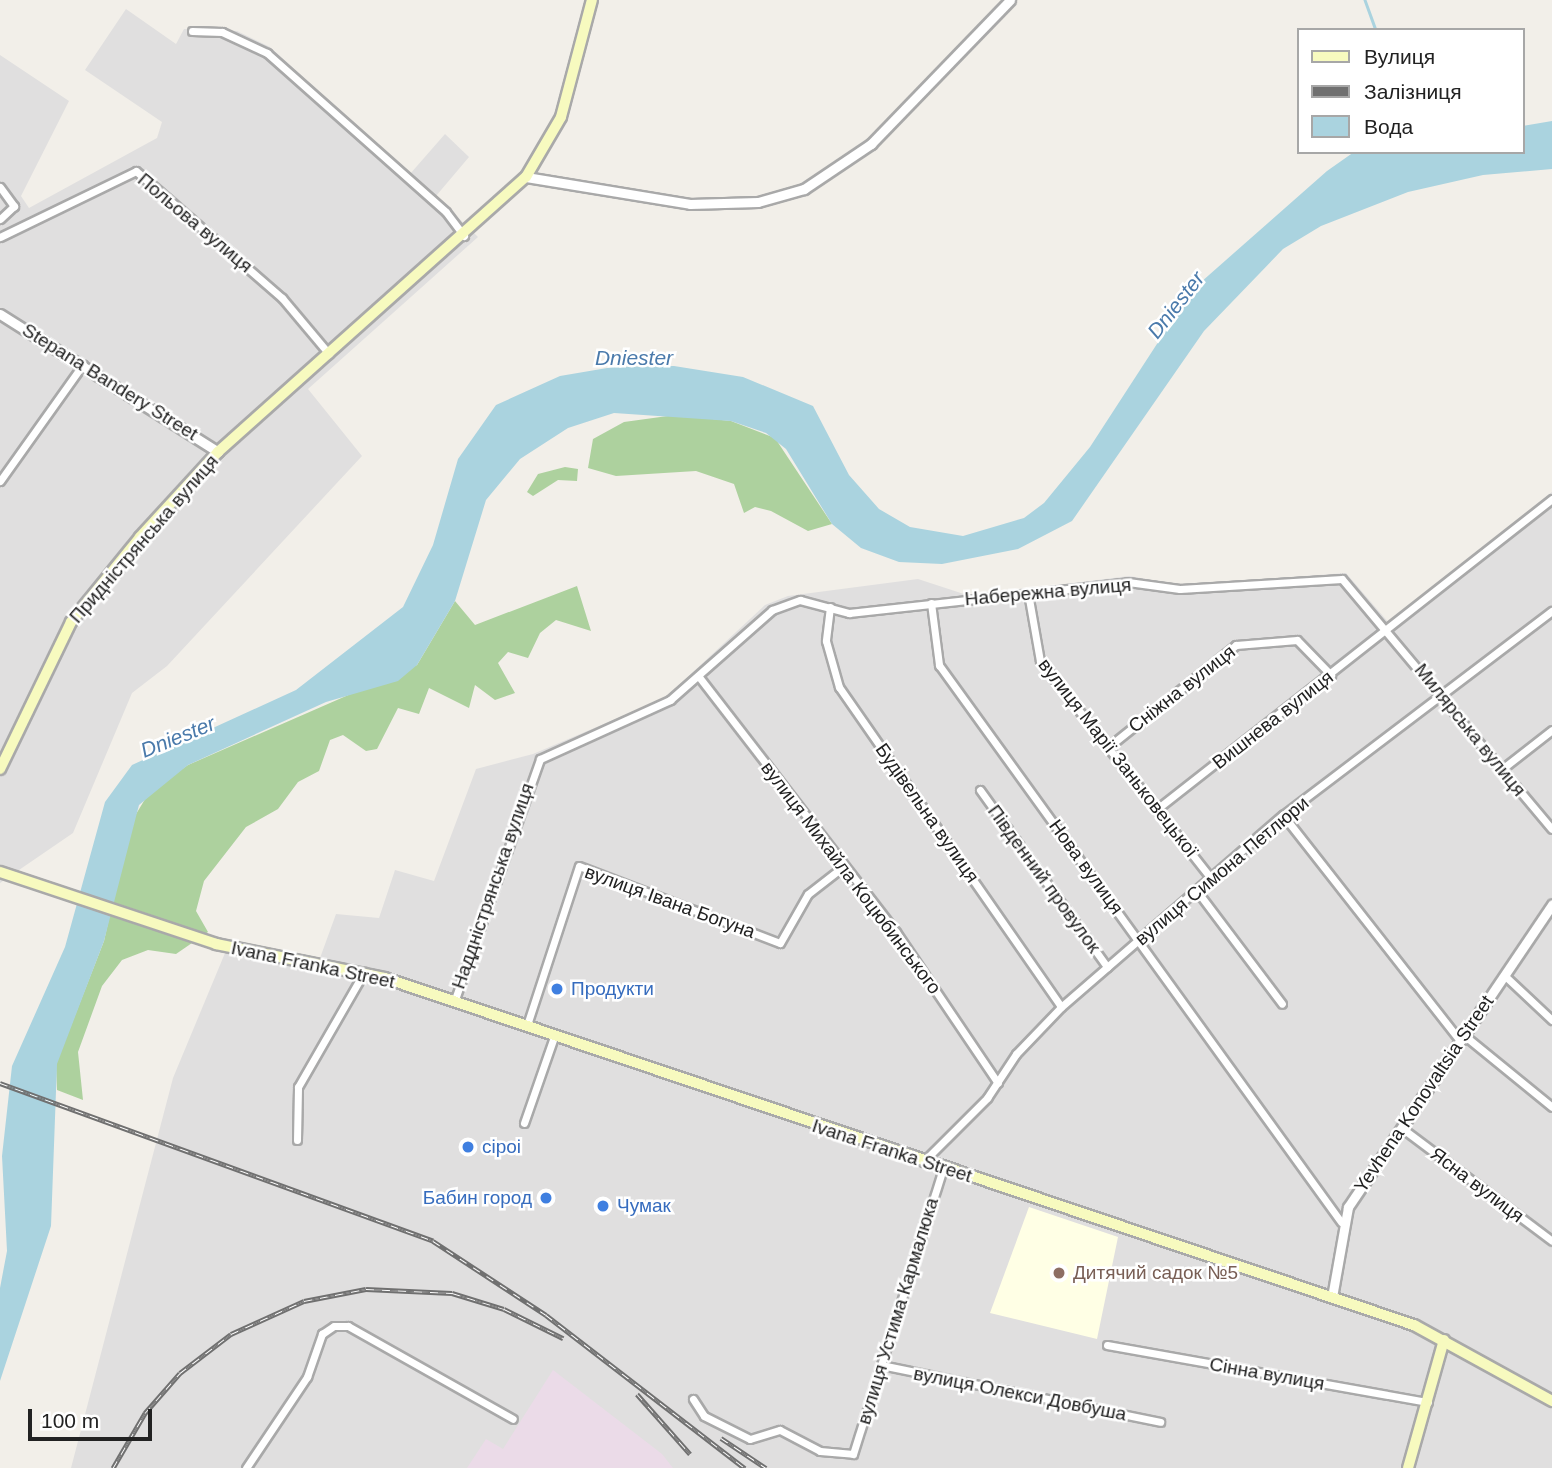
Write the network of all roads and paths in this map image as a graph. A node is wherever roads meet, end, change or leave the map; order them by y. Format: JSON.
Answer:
{"nodes":[{"id":1,"x":592,"y":0,"type":"edge"},
{"id":2,"x":1010,"y":0,"type":"edge"},
{"id":3,"x":192,"y":31,"type":"dead end"},
{"id":4,"x":526,"y":177,"type":"junction"},
{"id":5,"x":0,"y":187,"type":"edge"},
{"id":6,"x":0,"y":219,"type":"edge"},
{"id":7,"x":464,"y":236,"type":"junction"},
{"id":8,"x":0,"y":237,"type":"edge"},
{"id":9,"x":0,"y":314,"type":"edge"},
{"id":10,"x":329,"y":354,"type":"junction"},
{"id":11,"x":83,"y":364,"type":"junction"},
{"id":12,"x":218,"y":452,"type":"junction"},
{"id":13,"x":0,"y":481,"type":"edge"},
{"id":14,"x":1552,"y":499,"type":"edge"},
{"id":15,"x":1028,"y":593,"type":"junction"},
{"id":16,"x":813,"y":601,"type":"joint"},
{"id":17,"x":931,"y":603,"type":"junction"},
{"id":18,"x":830,"y":607,"type":"junction"},
{"id":19,"x":1552,"y":611,"type":"edge"},
{"id":20,"x":1389,"y":630,"type":"junction"},
{"id":21,"x":1331,"y":675,"type":"junction"},
{"id":22,"x":699,"y":677,"type":"junction"},
{"id":23,"x":1443,"y":696,"type":"junction"},
{"id":24,"x":1552,"y":730,"type":"edge"},
{"id":25,"x":1107,"y":748,"type":"junction"},
{"id":26,"x":0,"y":769,"type":"edge"},
{"id":27,"x":1502,"y":769,"type":"junction"},
{"id":28,"x":980,"y":790,"type":"dead end"},
{"id":29,"x":1157,"y":809,"type":"junction"},
{"id":30,"x":1283,"y":816,"type":"junction"},
{"id":31,"x":1552,"y":830,"type":"edge"},
{"id":32,"x":844,"y":866,"type":"junction"},
{"id":33,"x":0,"y":872,"type":"edge"},
{"id":34,"x":1211,"y":878,"type":"junction"},
{"id":35,"x":1196,"y":891,"type":"junction"},
{"id":36,"x":1552,"y":904,"type":"edge"},
{"id":37,"x":1140,"y":941,"type":"junction"},
{"id":38,"x":1107,"y":967,"type":"junction"},
{"id":39,"x":364,"y":972,"type":"junction"},
{"id":40,"x":1504,"y":975,"type":"junction"},
{"id":41,"x":454,"y":1002,"type":"junction"},
{"id":42,"x":1282,"y":1003,"type":"dead end"},
{"id":43,"x":1061,"y":1007,"type":"junction"},
{"id":44,"x":1552,"y":1020,"type":"edge"},
{"id":45,"x":527,"y":1026,"type":"junction"},
{"id":46,"x":555,"y":1034,"type":"junction"},
{"id":47,"x":1463,"y":1039,"type":"junction"},
{"id":48,"x":998,"y":1083,"type":"junction"},
{"id":49,"x":1552,"y":1107,"type":"edge"},
{"id":50,"x":524,"y":1123,"type":"dead end"},
{"id":51,"x":1403,"y":1129,"type":"junction"},
{"id":52,"x":297,"y":1140,"type":"dead end"},
{"id":53,"x":922,"y":1162,"type":"junction"},
{"id":54,"x":943,"y":1168,"type":"junction"},
{"id":55,"x":1341,"y":1222,"type":"junction"},
{"id":56,"x":1552,"y":1241,"type":"edge"},
{"id":57,"x":1332,"y":1297,"type":"junction"},
{"id":58,"x":1444,"y":1340,"type":"junction"},
{"id":59,"x":1107,"y":1345,"type":"dead end"},
{"id":60,"x":881,"y":1366,"type":"junction"},
{"id":61,"x":693,"y":1399,"type":"dead end"},
{"id":62,"x":1552,"y":1401,"type":"edge"},
{"id":63,"x":1428,"y":1402,"type":"junction"},
{"id":64,"x":513,"y":1419,"type":"dead end"},
{"id":65,"x":1160,"y":1422,"type":"dead end"},
{"id":66,"x":246,"y":1468,"type":"edge"},
{"id":67,"x":1408,"y":1468,"type":"edge"}],
"edges":[{"from":1,"to":4,"type":"main road","name":"Придністрянська вулиця"},
{"from":2,"to":4,"type":"street"},
{"from":3,"to":7,"type":"street"},
{"from":4,"to":7,"type":"main road","name":"Придністрянська вулиця"},
{"from":5,"to":6,"type":"street"},
{"from":7,"to":10,"type":"main road","name":"Придністрянська вулиця"},
{"from":8,"to":10,"type":"street","name":"Польова вулиця"},
{"from":9,"to":11,"type":"street","name":"Stepana Bandery Street"},
{"from":10,"to":12,"type":"main road","name":"Придністрянська вулиця"},
{"from":11,"to":12,"type":"street","name":"Stepana Bandery Street"},
{"from":11,"to":13,"type":"street"},
{"from":12,"to":26,"type":"main road","name":"Придністрянська вулиця"},
{"from":14,"to":20,"type":"street","name":"Вишнева вулиця"},
{"from":15,"to":17,"type":"street","name":"Набережна вулиця"},
{"from":15,"to":20,"type":"street","name":"Набережна вулиця"},
{"from":15,"to":25,"type":"street","name":"вулиця Марії Заньковецької"},
{"from":16,"to":18,"type":"street","name":"Набережна вулиця"},
{"from":16,"to":22,"type":"street","name":"Наддністрянська вулиця"},
{"from":17,"to":18,"type":"street","name":"Набережна вулиця"},
{"from":17,"to":37,"type":"street","name":"Нова вулиця"},
{"from":18,"to":43,"type":"street","name":"Будівельна вулиця"},
{"from":19,"to":23,"type":"street","name":"вулиця Симона Петлюри"},
{"from":20,"to":21,"type":"street","name":"Вишнева вулиця"},
{"from":20,"to":23,"type":"street","name":"Милярська вулиця"},
{"from":21,"to":25,"type":"street","name":"Сніжна вулиця"},
{"from":21,"to":29,"type":"street","name":"Вишнева вулиця"},
{"from":22,"to":32,"type":"street","name":"вулиця Михайла Коцюбинського"},
{"from":22,"to":41,"type":"street","name":"Наддністрянська вулиця"},
{"from":23,"to":27,"type":"street","name":"Милярська вулиця"},
{"from":23,"to":30,"type":"street","name":"вулиця Симона Петлюри"},
{"from":24,"to":27,"type":"street"},
{"from":25,"to":29,"type":"street","name":"вулиця Марії Заньковецької"},
{"from":27,"to":31,"type":"street","name":"Милярська вулиця"},
{"from":28,"to":38,"type":"street","name":"Південний провулок"},
{"from":29,"to":34,"type":"street","name":"вулиця Марії Заньковецької"},
{"from":30,"to":34,"type":"street","name":"вулиця Симона Петлюри"},
{"from":30,"to":47,"type":"street"},
{"from":32,"to":45,"type":"street","name":"вулиця Івана Богуна"},
{"from":32,"to":48,"type":"street","name":"вулиця Михайла Коцюбинського"},
{"from":33,"to":39,"type":"main road","name":"Ivana Franka Street"},
{"from":34,"to":35,"type":"street","name":"вулиця Симона Петлюри"},
{"from":35,"to":37,"type":"street","name":"вулиця Симона Петлюри"},
{"from":35,"to":42,"type":"street"},
{"from":36,"to":40,"type":"street","name":"Yevhena Konovaltsia Street"},
{"from":37,"to":38,"type":"street","name":"вулиця Симона Петлюри"},
{"from":37,"to":55,"type":"street","name":"Нова вулиця"},
{"from":38,"to":43,"type":"street","name":"вулиця Симона Петлюри"},
{"from":39,"to":41,"type":"main road","name":"Ivana Franka Street"},
{"from":39,"to":52,"type":"street"},
{"from":40,"to":44,"type":"street"},
{"from":40,"to":47,"type":"street","name":"Yevhena Konovaltsia Street"},
{"from":41,"to":45,"type":"main road","name":"Ivana Franka Street"},
{"from":43,"to":48,"type":"street","name":"вулиця Симона Петлюри"},
{"from":45,"to":46,"type":"main road","name":"Ivana Franka Street"},
{"from":46,"to":50,"type":"street"},
{"from":46,"to":53,"type":"main road","name":"Ivana Franka Street"},
{"from":47,"to":49,"type":"street"},
{"from":47,"to":51,"type":"street","name":"Yevhena Konovaltsia Street"},
{"from":48,"to":53,"type":"street","name":"вулиця Симона Петлюри"},
{"from":51,"to":55,"type":"street","name":"Yevhena Konovaltsia Street"},
{"from":51,"to":56,"type":"street","name":"Ясна вулиця"},
{"from":53,"to":54,"type":"main road","name":"Ivana Franka Street"},
{"from":54,"to":57,"type":"main road","name":"Ivana Franka Street"},
{"from":54,"to":60,"type":"street","name":"вулиця Устима Кармалюка"},
{"from":55,"to":57,"type":"street","name":"Yevhena Konovaltsia Street"},
{"from":57,"to":58,"type":"main road","name":"Ivana Franka Street"},
{"from":58,"to":62,"type":"main road","name":"Ivana Franka Street"},
{"from":58,"to":63,"type":"main road"},
{"from":59,"to":63,"type":"street","name":"Сінна вулиця"},
{"from":60,"to":61,"type":"street","name":"вулиця Устима Кармалюка"},
{"from":60,"to":65,"type":"street","name":"вулиця Олекси Довбуша"},
{"from":63,"to":67,"type":"main road"},
{"from":64,"to":66,"type":"street"}]}
